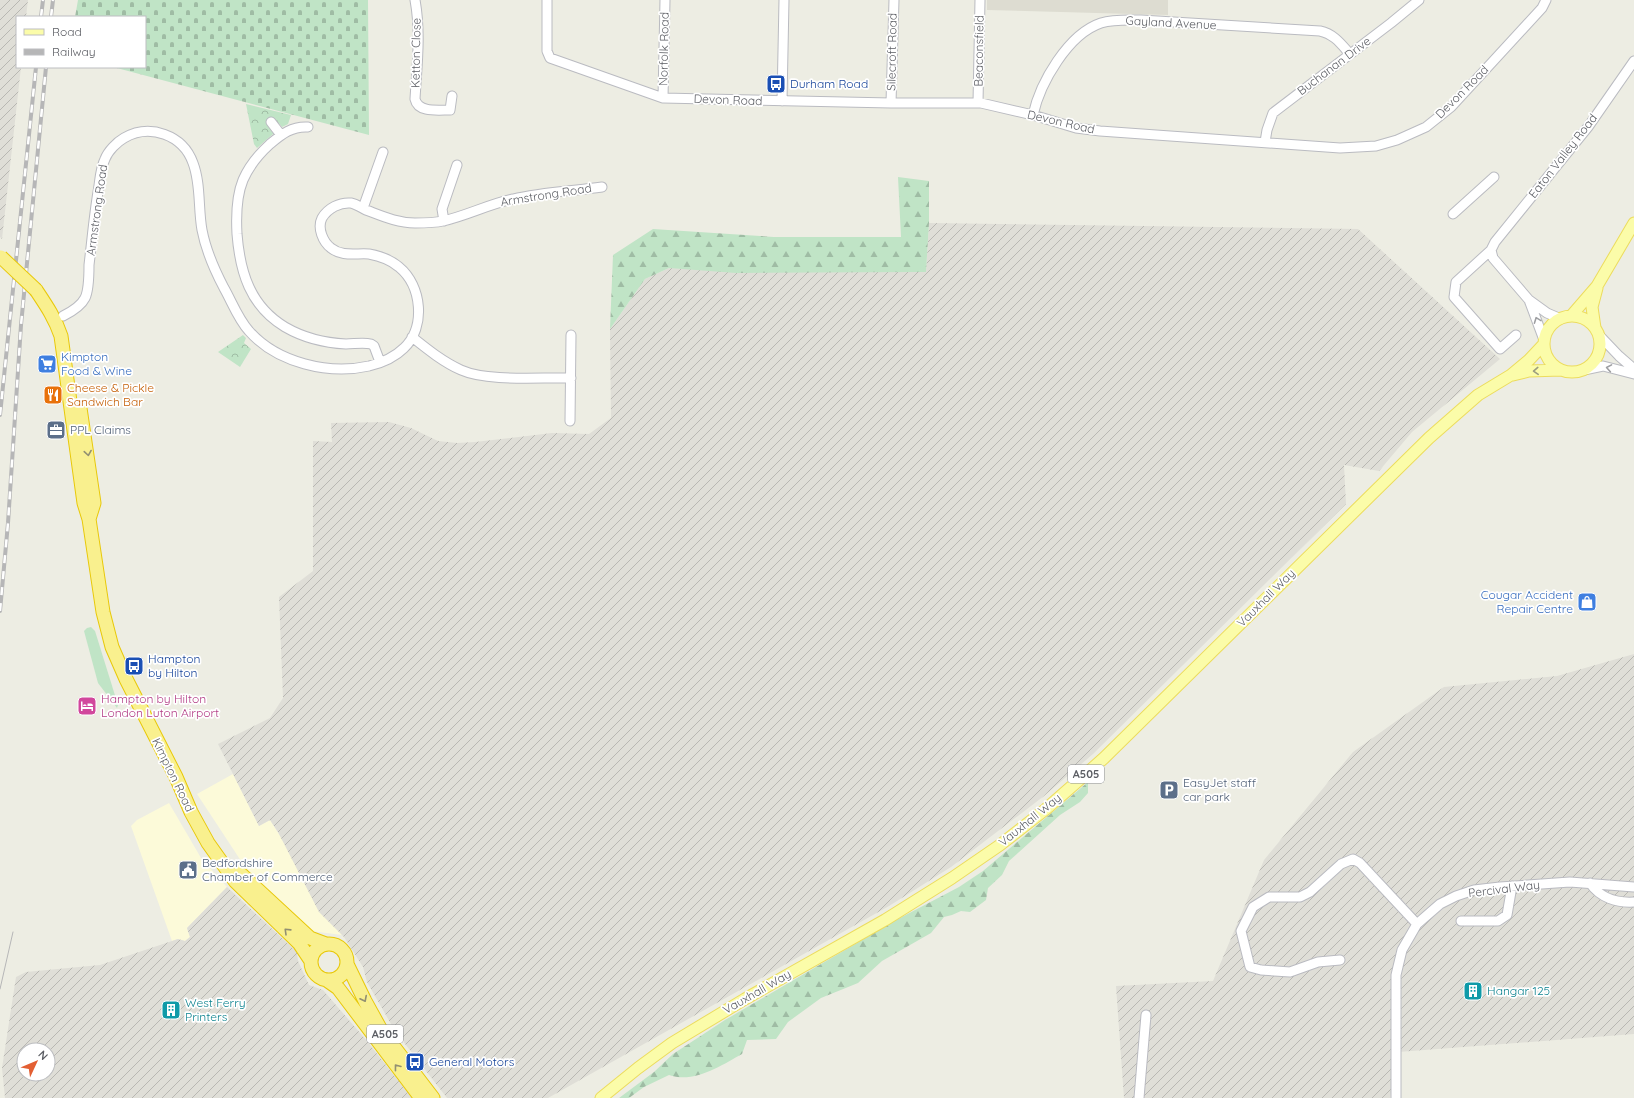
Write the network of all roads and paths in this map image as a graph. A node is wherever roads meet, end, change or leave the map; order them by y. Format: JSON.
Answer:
{"nodes":[{"id":1,"x":415,"y":0,"type":"edge"},
{"id":2,"x":547,"y":0,"type":"edge"},
{"id":3,"x":665,"y":0,"type":"edge"},
{"id":4,"x":784,"y":0,"type":"edge"},
{"id":5,"x":894,"y":0,"type":"edge"},
{"id":6,"x":980,"y":0,"type":"edge"},
{"id":7,"x":1419,"y":0,"type":"edge"},
{"id":8,"x":1546,"y":0,"type":"edge"},
{"id":9,"x":1350,"y":54,"type":"junction"},
{"id":10,"x":1634,"y":61,"type":"edge"},
{"id":11,"x":452,"y":96,"type":"dead end"},
{"id":12,"x":663,"y":98,"type":"junction"},
{"id":13,"x":782,"y":101,"type":"junction"},
{"id":14,"x":891,"y":103,"type":"junction"},
{"id":15,"x":978,"y":103,"type":"junction"},
{"id":16,"x":1033,"y":115,"type":"junction"},
{"id":17,"x":271,"y":122,"type":"dead end"},
{"id":18,"x":308,"y":127,"type":"dead end"},
{"id":19,"x":281,"y":134,"type":"junction"},
{"id":20,"x":1265,"y":142,"type":"junction"},
{"id":21,"x":383,"y":152,"type":"dead end"},
{"id":22,"x":457,"y":165,"type":"dead end"},
{"id":23,"x":1494,"y":177,"type":"dead end"},
{"id":24,"x":602,"y":187,"type":"dead end"},
{"id":25,"x":363,"y":208,"type":"junction"},
{"id":26,"x":1453,"y":214,"type":"dead end"},
{"id":27,"x":444,"y":221,"type":"junction"},
{"id":28,"x":1634,"y":223,"type":"edge"},
{"id":29,"x":1491,"y":250,"type":"junction"},
{"id":30,"x":1,"y":256,"type":"edge"},
{"id":31,"x":1597,"y":286,"type":"junction"},
{"id":32,"x":36,"y":290,"type":"junction"},
{"id":33,"x":1529,"y":300,"type":"junction"},
{"id":34,"x":64,"y":316,"type":"junction"},
{"id":35,"x":1566,"y":318,"type":"junction"},
{"id":36,"x":1596,"y":331,"type":"junction"},
{"id":37,"x":571,"y":335,"type":"dead end"},
{"id":38,"x":1516,"y":335,"type":"dead end"},
{"id":39,"x":412,"y":337,"type":"junction"},
{"id":40,"x":1544,"y":342,"type":"junction"},
{"id":41,"x":380,"y":362,"type":"junction"},
{"id":42,"x":1634,"y":369,"type":"edge"},
{"id":43,"x":1561,"y":370,"type":"junction"},
{"id":44,"x":1584,"y":370,"type":"junction"},
{"id":45,"x":1634,"y":374,"type":"edge"},
{"id":46,"x":1511,"y":375,"type":"junction"},
{"id":47,"x":571,"y":378,"type":"junction"},
{"id":48,"x":570,"y":421,"type":"dead end"},
{"id":49,"x":89,"y":519,"type":"junction"},
{"id":50,"x":224,"y":865,"type":"junction"},
{"id":51,"x":1590,"y":883,"type":"junction"},
{"id":52,"x":1512,"y":886,"type":"junction"},
{"id":53,"x":1634,"y":887,"type":"edge"},
{"id":54,"x":1634,"y":902,"type":"edge"},
{"id":55,"x":1461,"y":921,"type":"dead end"},
{"id":56,"x":1417,"y":924,"type":"junction"},
{"id":57,"x":326,"y":944,"type":"junction"},
{"id":58,"x":1340,"y":960,"type":"dead end"},
{"id":59,"x":311,"y":961,"type":"junction"},
{"id":60,"x":348,"y":964,"type":"junction"},
{"id":61,"x":328,"y":981,"type":"junction"},
{"id":62,"x":1146,"y":1016,"type":"dead end"},
{"id":63,"x":421,"y":1098,"type":"edge"},
{"id":64,"x":433,"y":1098,"type":"edge"},
{"id":65,"x":602,"y":1098,"type":"edge"},
{"id":66,"x":1139,"y":1098,"type":"edge"},
{"id":67,"x":1396,"y":1098,"type":"edge"}],
"edges":[{"from":1,"to":11,"type":"street","name":"Ketton Close"},
{"from":2,"to":12,"type":"street","name":"Devon Road"},
{"from":3,"to":12,"type":"street","name":"Norfolk Road"},
{"from":4,"to":13,"type":"street"},
{"from":5,"to":14,"type":"street","name":"Silecroft Road"},
{"from":6,"to":15,"type":"street","name":"Beaconsfield"},
{"from":7,"to":9,"type":"street","name":"Buchanan Drive"},
{"from":8,"to":20,"type":"street","name":"Devon Road"},
{"from":9,"to":16,"type":"street","name":"Gayland Avenue"},
{"from":9,"to":20,"type":"street","name":"Buchanan Drive"},
{"from":10,"to":29,"type":"street","name":"Eaton Valley Road"},
{"from":12,"to":13,"type":"street","name":"Devon Road"},
{"from":13,"to":14,"type":"street","name":"Devon Road"},
{"from":14,"to":15,"type":"street","name":"Devon Road"},
{"from":15,"to":16,"type":"street","name":"Devon Road"},
{"from":16,"to":20,"type":"street","name":"Devon Road"},
{"from":17,"to":19,"type":"street"},
{"from":18,"to":19,"type":"street"},
{"from":19,"to":41,"type":"street"},
{"from":21,"to":25,"type":"street"},
{"from":22,"to":27,"type":"street"},
{"from":23,"to":26,"type":"street"},
{"from":24,"to":27,"type":"street","name":"Armstrong Road"},
{"from":25,"to":27,"type":"street","name":"Armstrong Road"},
{"from":25,"to":39,"type":"street","name":"Armstrong Road"},
{"from":28,"to":31,"type":"main road"},
{"from":29,"to":33,"type":"street"},
{"from":29,"to":38,"type":"street","name":"Eaton Valley Road"},
{"from":30,"to":32,"type":"highway","name":"Kimpton Road","bridge":true},
{"from":31,"to":35,"type":"main road"},
{"from":31,"to":36,"type":"main road"},
{"from":32,"to":34,"type":"highway","name":"Kimpton Road"},
{"from":32,"to":49,"type":"highway","name":"Kimpton Road"},
{"from":33,"to":35,"type":"street"},
{"from":40,"to":33,"type":"street","one_way":true},
{"from":34,"to":41,"type":"street","name":"Armstrong Road"},
{"from":34,"to":49,"type":"highway","name":"Kimpton Road","one_way":true},
{"from":35,"to":36,"type":"main road"},
{"from":35,"to":40,"type":"main road"},
{"from":36,"to":42,"type":"street"},
{"from":36,"to":44,"type":"main road"},
{"from":37,"to":47,"type":"street"},
{"from":39,"to":41,"type":"street","name":"Armstrong Road"},
{"from":39,"to":47,"type":"street"},
{"from":40,"to":43,"type":"main road"},
{"from":40,"to":46,"type":"main road","name":"Vauxhall Way","number":"A505"},
{"from":43,"to":44,"type":"main road"},
{"from":43,"to":46,"type":"main road","name":"Vauxhall Way","number":"A505","one_way":true},
{"from":45,"to":44,"type":"street","one_way":true},
{"from":46,"to":65,"type":"main road","name":"Vauxhall Way","number":"A505"},
{"from":47,"to":48,"type":"street"},
{"from":49,"to":50,"type":"highway","name":"Kimpton Road"},
{"from":50,"to":57,"type":"highway","name":"Kimpton Road"},
{"from":59,"to":50,"type":"highway","name":"Kimpton Road","one_way":true},
{"from":51,"to":52,"type":"street","name":"Percival Way"},
{"from":51,"to":53,"type":"street","name":"Percival Way"},
{"from":51,"to":54,"type":"street"},
{"from":52,"to":55,"type":"street"},
{"from":52,"to":56,"type":"street","name":"Percival Way"},
{"from":56,"to":58,"type":"street"},
{"from":56,"to":67,"type":"street","name":"Percival Way"},
{"from":57,"to":59,"type":"highway"},
{"from":57,"to":60,"type":"highway"},
{"from":59,"to":61,"type":"highway"},
{"from":60,"to":61,"type":"highway"},
{"from":60,"to":64,"type":"highway","number":"A505","one_way":true},
{"from":63,"to":61,"type":"highway","number":"A505","one_way":true},
{"from":62,"to":66,"type":"street"}]}
